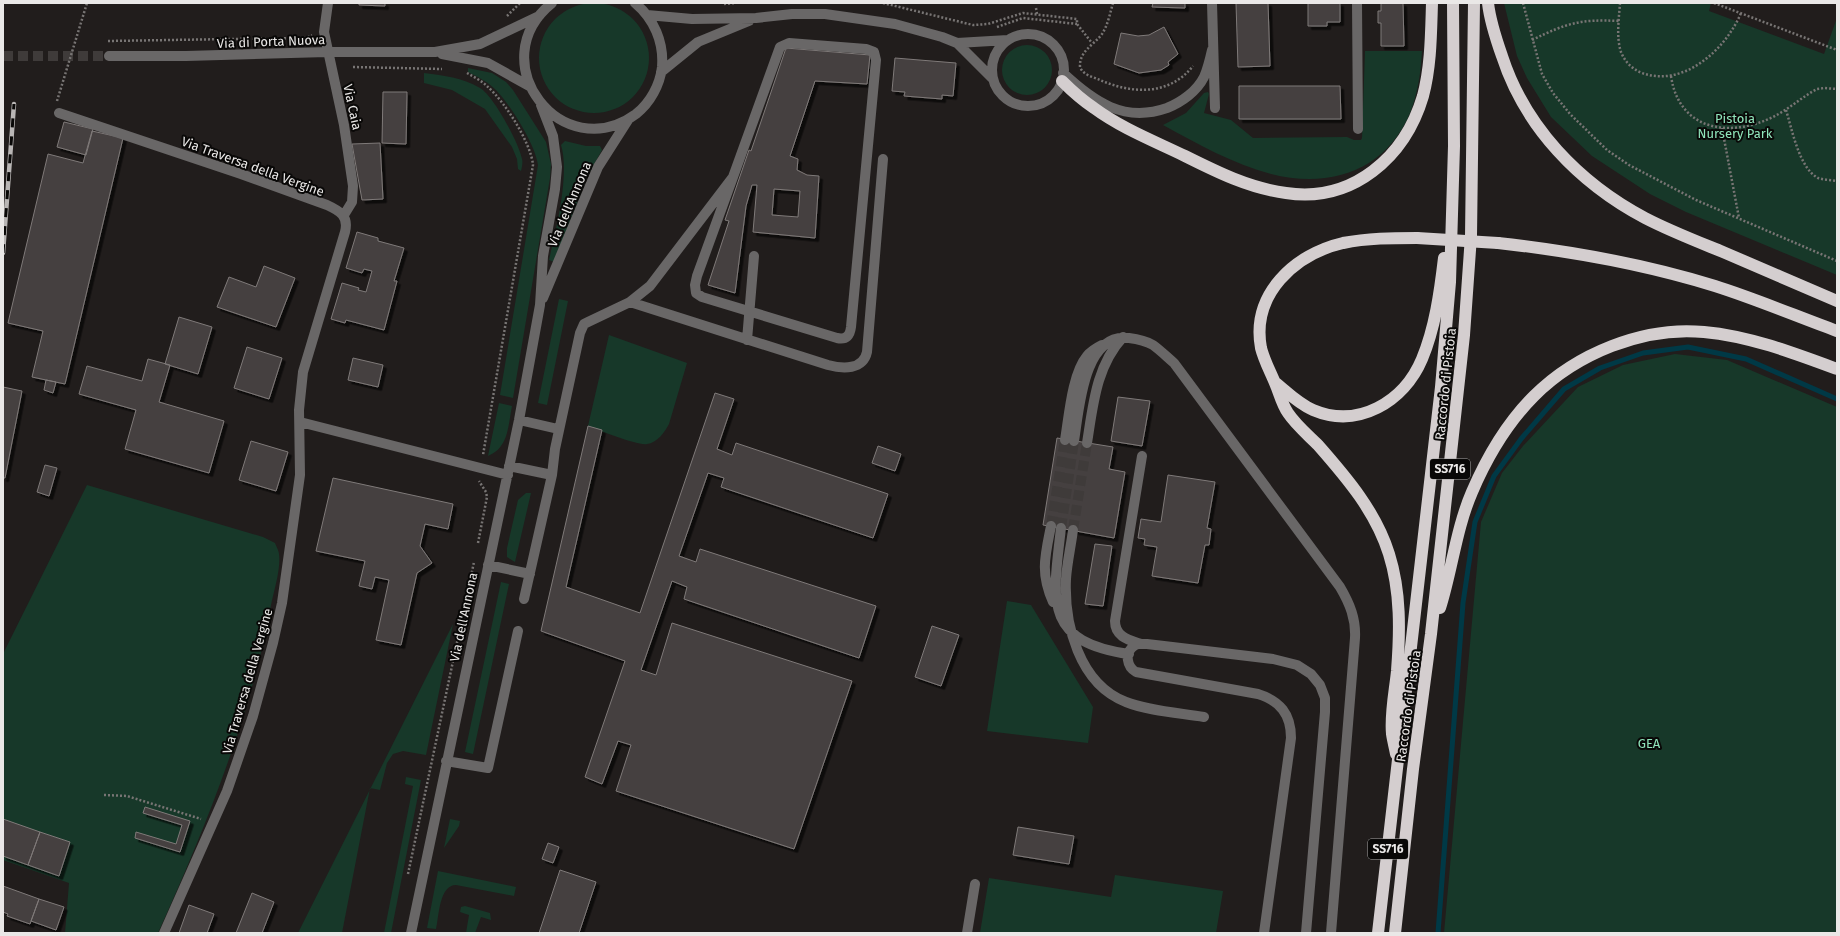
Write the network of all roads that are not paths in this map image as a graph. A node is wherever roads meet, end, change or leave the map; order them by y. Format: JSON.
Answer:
{"nodes":[{"id":1,"x":328,"y":3,"type":"edge"},
{"id":2,"x":552,"y":3,"type":"edge"},
{"id":3,"x":1212,"y":3,"type":"edge"},
{"id":4,"x":1357,"y":3,"type":"edge"},
{"id":5,"x":1432,"y":3,"type":"edge"},
{"id":6,"x":1453,"y":3,"type":"edge"},
{"id":7,"x":1474,"y":3,"type":"edge"},
{"id":8,"x":1488,"y":3,"type":"edge"},
{"id":9,"x":637,"y":4,"type":"edge"},
{"id":10,"x":647,"y":15,"type":"junction"},
{"id":11,"x":539,"y":16,"type":"junction"},
{"id":12,"x":756,"y":18,"type":"junction"},
{"id":13,"x":1008,"y":40,"type":"junction"},
{"id":14,"x":957,"y":43,"type":"junction"},
{"id":15,"x":1212,"y":50,"type":"junction"},
{"id":16,"x":327,"y":52,"type":"junction"},
{"id":17,"x":435,"y":52,"type":"junction"},
{"id":18,"x":109,"y":56,"type":"tunnel mouth"},
{"id":19,"x":661,"y":72,"type":"junction"},
{"id":20,"x":1063,"y":77,"type":"junction"},
{"id":21,"x":992,"y":78,"type":"junction"},
{"id":22,"x":529,"y":86,"type":"junction"},
{"id":23,"x":541,"y":105,"type":"junction"},
{"id":24,"x":1215,"y":108,"type":"dead end"},
{"id":25,"x":59,"y":113,"type":"road end"},
{"id":26,"x":630,"y":118,"type":"junction"},
{"id":27,"x":1358,"y":129,"type":"dead end"},
{"id":28,"x":884,"y":159,"type":"dead end"},
{"id":29,"x":733,"y":178,"type":"junction"},
{"id":30,"x":1453,"y":200,"type":"junction"},
{"id":31,"x":344,"y":215,"type":"junction"},
{"id":32,"x":754,"y":256,"type":"dead end"},
{"id":33,"x":1837,"y":301,"type":"edge"},
{"id":34,"x":630,"y":302,"type":"junction"},
{"id":35,"x":540,"y":305,"type":"junction"},
{"id":36,"x":750,"y":312,"type":"junction"},
{"id":37,"x":1837,"y":331,"type":"edge"},
{"id":38,"x":1123,"y":337,"type":"junction"},
{"id":39,"x":747,"y":340,"type":"junction"},
{"id":40,"x":1837,"y":369,"type":"edge"},
{"id":41,"x":1275,"y":382,"type":"junction"},
{"id":42,"x":519,"y":420,"type":"junction"},
{"id":43,"x":300,"y":422,"type":"junction"},
{"id":44,"x":558,"y":429,"type":"junction"},
{"id":45,"x":1070,"y":440,"type":"tunnel mouth"},
{"id":46,"x":1087,"y":443,"type":"tunnel mouth"},
{"id":47,"x":1142,"y":456,"type":"dead end"},
{"id":48,"x":508,"y":470,"type":"junction"},
{"id":49,"x":552,"y":475,"type":"junction"},
{"id":50,"x":1050,"y":526,"type":"tunnel mouth"},
{"id":51,"x":1061,"y":528,"type":"tunnel mouth"},
{"id":52,"x":1073,"y":530,"type":"tunnel mouth"},
{"id":53,"x":488,"y":565,"type":"junction"},
{"id":54,"x":530,"y":574,"type":"junction"},
{"id":55,"x":524,"y":600,"type":"dead end"},
{"id":56,"x":1061,"y":620,"type":"junction"},
{"id":57,"x":518,"y":630,"type":"dead end"},
{"id":58,"x":1071,"y":632,"type":"junction"},
{"id":59,"x":1431,"y":634,"type":"junction"},
{"id":60,"x":1141,"y":644,"type":"junction"},
{"id":61,"x":1129,"y":654,"type":"junction"},
{"id":62,"x":1204,"y":717,"type":"dead end"},
{"id":63,"x":446,"y":761,"type":"junction"},
{"id":64,"x":1398,"y":765,"type":"junction"},
{"id":65,"x":975,"y":884,"type":"dead end"},
{"id":66,"x":164,"y":933,"type":"edge"},
{"id":67,"x":411,"y":933,"type":"edge"},
{"id":68,"x":967,"y":933,"type":"edge"},
{"id":69,"x":1264,"y":933,"type":"edge"},
{"id":70,"x":1306,"y":933,"type":"edge"},
{"id":71,"x":1331,"y":933,"type":"edge"},
{"id":72,"x":1378,"y":933,"type":"edge"},
{"id":73,"x":1395,"y":933,"type":"edge"}],
"edges":[{"from":1,"to":16,"type":"street","name":"Via Caia"},
{"from":2,"to":11,"type":"street","name":"Via dell'Annona"},
{"from":3,"to":15,"type":"street"},
{"from":4,"to":27,"type":"street"},
{"from":5,"to":20,"type":"highway"},
{"from":6,"to":30,"type":"highway","name":"Raccordo di Pistoia","number":"SS716"},
{"from":7,"to":59,"type":"highway","name":"Raccordo di Pistoia","number":"SS716"},
{"from":8,"to":33,"type":"highway"},
{"from":9,"to":10,"type":"street","name":"Via dell'Annona"},
{"from":10,"to":12,"type":"street"},
{"from":10,"to":19,"type":"street","name":"Via dell'Annona"},
{"from":11,"to":17,"type":"street","name":"Via di Porta Nuova"},
{"from":11,"to":22,"type":"street","name":"Via dell'Annona"},
{"from":12,"to":14,"type":"street"},
{"from":12,"to":19,"type":"street"},
{"from":13,"to":14,"type":"street"},
{"from":13,"to":20,"type":"street"},
{"from":13,"to":21,"type":"street"},
{"from":14,"to":21,"type":"street"},
{"from":15,"to":20,"type":"street"},
{"from":15,"to":24,"type":"street"},
{"from":16,"to":17,"type":"street","name":"Via di Porta Nuova"},
{"from":16,"to":18,"type":"street","name":"Via di Porta Nuova"},
{"from":16,"to":31,"type":"street","name":"Via Caia"},
{"from":17,"to":22,"type":"street","name":"Via di Porta Nuova"},
{"from":19,"to":26,"type":"street","name":"Via dell'Annona"},
{"from":20,"to":21,"type":"street"},
{"from":22,"to":23,"type":"street","name":"Via dell'Annona"},
{"from":23,"to":26,"type":"street","name":"Via dell'Annona"},
{"from":23,"to":35,"type":"street","name":"Via dell'Annona"},
{"from":25,"to":31,"type":"street","name":"Via Traversa della Vergine"},
{"from":26,"to":35,"type":"street","name":"Via dell'Annona"},
{"from":28,"to":39,"type":"street"},
{"from":29,"to":34,"type":"street"},
{"from":29,"to":36,"type":"street"},
{"from":29,"to":36,"type":"street"},
{"from":30,"to":41,"type":"highway"},
{"from":30,"to":64,"type":"highway","name":"Raccordo di Pistoia","number":"SS716"},
{"from":31,"to":43,"type":"street","name":"Via Traversa della Vergine"},
{"from":32,"to":36,"type":"street"},
{"from":34,"to":39,"type":"street"},
{"from":34,"to":44,"type":"street"},
{"from":35,"to":42,"type":"street","name":"Via dell'Annona"},
{"from":36,"to":39,"type":"street"},
{"from":37,"to":41,"type":"highway","bridge":true},
{"from":38,"to":45,"type":"street"},
{"from":38,"to":46,"type":"street"},
{"from":38,"to":71,"type":"street"},
{"from":40,"to":59,"type":"highway"},
{"from":41,"to":64,"type":"highway"},
{"from":42,"to":44,"type":"street"},
{"from":42,"to":48,"type":"street","name":"Via dell'Annona"},
{"from":43,"to":48,"type":"street"},
{"from":43,"to":66,"type":"street","name":"Via Traversa della Vergine"},
{"from":44,"to":49,"type":"street"},
{"from":47,"to":60,"type":"street"},
{"from":48,"to":49,"type":"street"},
{"from":48,"to":53,"type":"street","name":"Via dell'Annona"},
{"from":49,"to":54,"type":"street"},
{"from":50,"to":56,"type":"street"},
{"from":51,"to":56,"type":"street"},
{"from":52,"to":58,"type":"street"},
{"from":53,"to":54,"type":"street"},
{"from":53,"to":63,"type":"street","name":"Via dell'Annona"},
{"from":54,"to":55,"type":"street"},
{"from":56,"to":58,"type":"street"},
{"from":57,"to":63,"type":"street"},
{"from":58,"to":61,"type":"street"},
{"from":58,"to":62,"type":"street"},
{"from":59,"to":73,"type":"highway","name":"Raccordo di Pistoia","number":"SS716"},
{"from":60,"to":61,"type":"street"},
{"from":60,"to":70,"type":"street"},
{"from":61,"to":69,"type":"street"},
{"from":63,"to":67,"type":"street","name":"Via dell'Annona"},
{"from":64,"to":72,"type":"highway","name":"Raccordo di Pistoia","number":"SS716"},
{"from":65,"to":68,"type":"street"}]}
